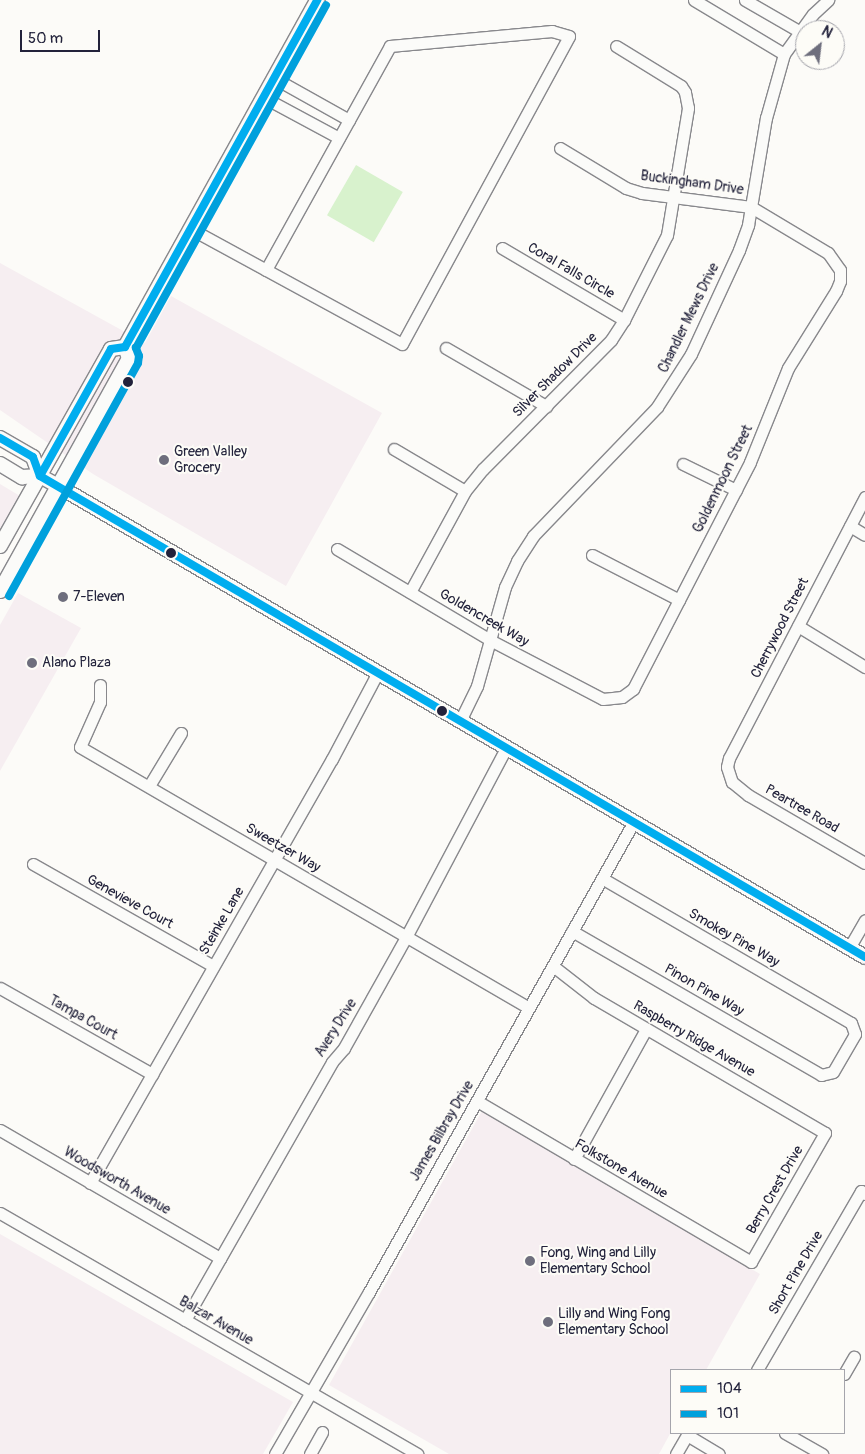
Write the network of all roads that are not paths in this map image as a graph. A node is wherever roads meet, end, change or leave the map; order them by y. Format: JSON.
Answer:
{"nodes":[{"id":1,"x":317,"y":0,"type":"edge"},
{"id":2,"x":694,"y":0,"type":"edge"},
{"id":3,"x":745,"y":0,"type":"edge"},
{"id":4,"x":828,"y":0,"type":"edge"},
{"id":5,"x":809,"y":20,"type":"edge"},
{"id":6,"x":795,"y":29,"type":"edge"},
{"id":7,"x":795,"y":37,"type":"edge"},
{"id":8,"x":616,"y":46,"type":"dead end"},
{"id":9,"x":784,"y":54,"type":"junction"},
{"id":10,"x":274,"y":78,"type":"junction"},
{"id":11,"x":263,"y":98,"type":"junction"},
{"id":12,"x":349,"y":120,"type":"junction"},
{"id":13,"x":339,"y":138,"type":"junction"},
{"id":14,"x":560,"y":148,"type":"dead end"},
{"id":15,"x":674,"y":197,"type":"junction"},
{"id":16,"x":751,"y":207,"type":"junction"},
{"id":17,"x":191,"y":229,"type":"junction"},
{"id":18,"x":502,"y":248,"type":"dead end"},
{"id":19,"x":266,"y":270,"type":"junction"},
{"id":20,"x":840,"y":270,"type":"joint"},
{"id":21,"x":624,"y":320,"type":"junction"},
{"id":22,"x":125,"y":347,"type":"junction"},
{"id":23,"x":446,"y":348,"type":"dead end"},
{"id":24,"x":546,"y":406,"type":"junction"},
{"id":25,"x":0,"y":438,"type":"edge"},
{"id":26,"x":394,"y":449,"type":"dead end"},
{"id":27,"x":0,"y":464,"type":"edge"},
{"id":28,"x":683,"y":464,"type":"dead end"},
{"id":29,"x":40,"y":476,"type":"junction"},
{"id":30,"x":58,"y":486,"type":"junction"},
{"id":31,"x":736,"y":490,"type":"junction"},
{"id":32,"x":464,"y":491,"type":"junction"},
{"id":33,"x":865,"y":497,"type":"edge"},
{"id":34,"x":850,"y":526,"type":"junction"},
{"id":35,"x":865,"y":535,"type":"edge"},
{"id":36,"x":0,"y":546,"type":"edge"},
{"id":37,"x":337,"y":549,"type":"dead end"},
{"id":38,"x":592,"y":554,"type":"dead end"},
{"id":39,"x":0,"y":591,"type":"edge"},
{"id":40,"x":410,"y":592,"type":"junction"},
{"id":41,"x":679,"y":600,"type":"junction"},
{"id":42,"x":798,"y":626,"type":"junction"},
{"id":43,"x":490,"y":640,"type":"junction"},
{"id":44,"x":865,"y":667,"type":"edge"},
{"id":45,"x":377,"y":674,"type":"junction"},
{"id":46,"x":100,"y":685,"type":"dead end"},
{"id":47,"x":622,"y":697,"type":"joint"},
{"id":48,"x":460,"y":721,"type":"junction"},
{"id":49,"x":180,"y":733,"type":"dead end"},
{"id":50,"x":506,"y":748,"type":"junction"},
{"id":51,"x":728,"y":775,"type":"joint"},
{"id":52,"x":149,"y":786,"type":"junction"},
{"id":53,"x":633,"y":823,"type":"junction"},
{"id":54,"x":274,"y":860,"type":"junction"},
{"id":55,"x":33,"y":864,"type":"dead end"},
{"id":56,"x":865,"y":864,"type":"edge"},
{"id":57,"x":602,"y":878,"type":"junction"},
{"id":58,"x":865,"y":920,"type":"edge"},
{"id":59,"x":572,"y":931,"type":"junction"},
{"id":60,"x":406,"y":937,"type":"junction"},
{"id":61,"x":849,"y":948,"type":"junction"},
{"id":62,"x":865,"y":957,"type":"edge"},
{"id":63,"x":213,"y":966,"type":"junction"},
{"id":64,"x":553,"y":966,"type":"junction"},
{"id":65,"x":0,"y":988,"type":"edge"},
{"id":66,"x":529,"y":1008,"type":"junction"},
{"id":67,"x":646,"y":1029,"type":"junction"},
{"id":68,"x":152,"y":1074,"type":"junction"},
{"id":69,"x":821,"y":1075,"type":"joint"},
{"id":70,"x":477,"y":1101,"type":"junction"},
{"id":71,"x":0,"y":1130,"type":"edge"},
{"id":72,"x":825,"y":1133,"type":"joint"},
{"id":73,"x":574,"y":1159,"type":"junction"},
{"id":74,"x":90,"y":1183,"type":"junction"},
{"id":75,"x":863,"y":1192,"type":"edge"},
{"id":76,"x":0,"y":1213,"type":"edge"},
{"id":77,"x":220,"y":1258,"type":"junction"},
{"id":78,"x":751,"y":1262,"type":"joint"},
{"id":79,"x":185,"y":1320,"type":"junction"},
{"id":80,"x":854,"y":1357,"type":"dead end"},
{"id":81,"x":758,"y":1369,"type":"edge"},
{"id":82,"x":845,"y":1372,"type":"edge"},
{"id":83,"x":310,"y":1392,"type":"junction"},
{"id":84,"x":322,"y":1432,"type":"dead end"},
{"id":85,"x":788,"y":1434,"type":"edge"},
{"id":86,"x":809,"y":1434,"type":"edge"},
{"id":87,"x":804,"y":1443,"type":"junction"},
{"id":88,"x":275,"y":1454,"type":"edge"},
{"id":89,"x":310,"y":1454,"type":"edge"},
{"id":90,"x":417,"y":1454,"type":"edge"},
{"id":91,"x":676,"y":1454,"type":"edge"},
{"id":92,"x":719,"y":1454,"type":"edge"},
{"id":93,"x":822,"y":1454,"type":"edge"}],
"edges":[{"from":1,"to":10,"type":"main road"},
{"from":2,"to":9,"type":"street"},
{"from":3,"to":6,"type":"street"},
{"from":4,"to":5,"type":"street","name":"Chandler Mews Drive"},
{"from":7,"to":9,"type":"street","name":"Chandler Mews Drive"},
{"from":8,"to":15,"type":"street","name":"Silver Shadow Drive"},
{"from":9,"to":16,"type":"street","name":"Chandler Mews Drive"},
{"from":10,"to":11,"type":"main road"},
{"from":10,"to":12,"type":"street"},
{"from":11,"to":13,"type":"street"},
{"from":11,"to":17,"type":"main road"},
{"from":12,"to":13,"type":"street"},
{"from":12,"to":19,"type":"street"},
{"from":13,"to":19,"type":"street"},
{"from":14,"to":15,"type":"street","name":"Buckingham Drive"},
{"from":15,"to":16,"type":"street","name":"Buckingham Drive"},
{"from":15,"to":21,"type":"street","name":"Silver Shadow Drive"},
{"from":16,"to":20,"type":"street","name":"Buckingham Drive"},
{"from":16,"to":43,"type":"street","name":"Chandler Mews Drive"},
{"from":17,"to":19,"type":"street"},
{"from":17,"to":22,"type":"main road"},
{"from":18,"to":21,"type":"street","name":"Coral Falls Circle"},
{"from":20,"to":31,"type":"street","name":"Goldenmoon Street"},
{"from":21,"to":24,"type":"street","name":"Silver Shadow Drive"},
{"from":22,"to":29,"type":"main road"},
{"from":22,"to":30,"type":"main road"},
{"from":23,"to":24,"type":"street"},
{"from":24,"to":32,"type":"street","name":"Silver Shadow Drive"},
{"from":25,"to":29,"type":"main road"},
{"from":26,"to":32,"type":"street"},
{"from":27,"to":29,"type":"main road"},
{"from":28,"to":31,"type":"street"},
{"from":29,"to":30,"type":"main road"},
{"from":29,"to":36,"type":"main road"},
{"from":30,"to":39,"type":"main road"},
{"from":30,"to":45,"type":"main road"},
{"from":31,"to":41,"type":"street","name":"Goldenmoon Street"},
{"from":32,"to":40,"type":"street","name":"Silver Shadow Drive"},
{"from":33,"to":34,"type":"street","name":"Cherrywood Street"},
{"from":34,"to":35,"type":"street"},
{"from":34,"to":42,"type":"street","name":"Cherrywood Street"},
{"from":37,"to":40,"type":"street","name":"Goldencreek Way"},
{"from":38,"to":41,"type":"street"},
{"from":40,"to":43,"type":"street","name":"Goldencreek Way"},
{"from":41,"to":47,"type":"street","name":"Goldenmoon Street"},
{"from":42,"to":44,"type":"street"},
{"from":42,"to":51,"type":"street","name":"Cherrywood Street"},
{"from":43,"to":47,"type":"street","name":"Goldencreek Way"},
{"from":43,"to":48,"type":"street","name":"Chandler Mews Drive"},
{"from":45,"to":48,"type":"main road"},
{"from":45,"to":54,"type":"street","name":"Steinke Lane"},
{"from":46,"to":52,"type":"street","name":"Sweetzer Way"},
{"from":48,"to":50,"type":"main road"},
{"from":49,"to":52,"type":"street"},
{"from":50,"to":53,"type":"main road"},
{"from":50,"to":60,"type":"street","name":"Avery Drive"},
{"from":51,"to":56,"type":"street","name":"Peartree Road"},
{"from":52,"to":54,"type":"street","name":"Sweetzer Way"},
{"from":53,"to":57,"type":"street","name":"James Bilbray Drive"},
{"from":53,"to":61,"type":"main road"},
{"from":54,"to":60,"type":"street","name":"Sweetzer Way"},
{"from":54,"to":63,"type":"street","name":"Steinke Lane"},
{"from":55,"to":63,"type":"street","name":"Genevieve Court"},
{"from":57,"to":59,"type":"street","name":"James Bilbray Drive"},
{"from":57,"to":69,"type":"street","name":"Smokey Pine Way"},
{"from":58,"to":61,"type":"street"},
{"from":59,"to":64,"type":"street","name":"James Bilbray Drive"},
{"from":59,"to":69,"type":"street","name":"Pinon Pine Way"},
{"from":60,"to":66,"type":"street","name":"Sweetzer Way"},
{"from":60,"to":77,"type":"street","name":"Avery Drive"},
{"from":61,"to":62,"type":"main road"},
{"from":63,"to":68,"type":"street","name":"Steinke Lane"},
{"from":64,"to":66,"type":"street","name":"James Bilbray Drive"},
{"from":64,"to":67,"type":"street","name":"Raspberry Ridge Avenue"},
{"from":65,"to":68,"type":"street","name":"Tampa Court"},
{"from":66,"to":70,"type":"street","name":"James Bilbray Drive"},
{"from":67,"to":72,"type":"street","name":"Raspberry Ridge Avenue"},
{"from":67,"to":73,"type":"street"},
{"from":68,"to":74,"type":"street","name":"Steinke Lane"},
{"from":70,"to":73,"type":"street","name":"Folkstone Avenue"},
{"from":70,"to":83,"type":"street","name":"James Bilbray Drive"},
{"from":71,"to":74,"type":"street","name":"Woodsworth Avenue"},
{"from":72,"to":78,"type":"street","name":"Berry Crest Drive"},
{"from":73,"to":78,"type":"street","name":"Folkstone Avenue"},
{"from":74,"to":77,"type":"street","name":"Woodsworth Avenue"},
{"from":75,"to":81,"type":"street","name":"Short Pine Drive"},
{"from":76,"to":79,"type":"street","name":"Balzar Avenue"},
{"from":77,"to":79,"type":"street","name":"Avery Drive"},
{"from":79,"to":83,"type":"street","name":"Balzar Avenue"},
{"from":80,"to":82,"type":"street"},
{"from":83,"to":88,"type":"street","name":"James Bilbray Drive"},
{"from":83,"to":90,"type":"street","name":"Balzar Avenue"},
{"from":84,"to":89,"type":"street"},
{"from":85,"to":87,"type":"street"},
{"from":86,"to":87,"type":"street"},
{"from":87,"to":93,"type":"street"},
{"from":91,"to":92,"type":"street"}]}
